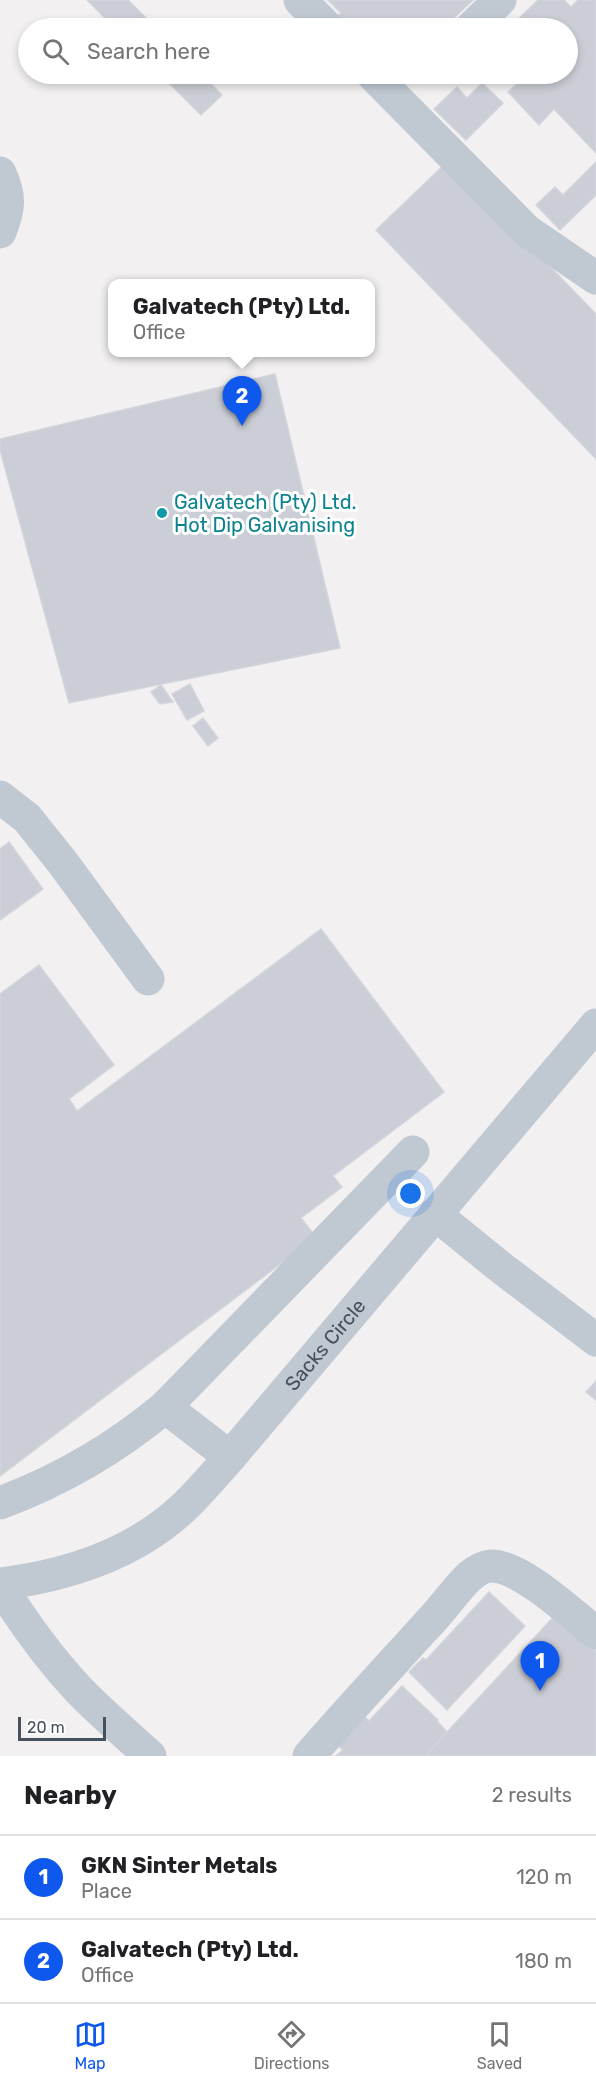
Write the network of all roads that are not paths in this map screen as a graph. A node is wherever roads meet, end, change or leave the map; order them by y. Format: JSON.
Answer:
{"nodes":[{"id":1,"x":300,"y":0,"type":"edge"},
{"id":2,"x":500,"y":0,"type":"edge"},
{"id":3,"x":318,"y":18,"type":"edge"},
{"id":4,"x":481,"y":18,"type":"edge"},
{"id":5,"x":382,"y":84,"type":"edge"},
{"id":6,"x":0,"y":173,"type":"edge"},
{"id":7,"x":0,"y":232,"type":"edge"},
{"id":8,"x":596,"y":278,"type":"edge"},
{"id":9,"x":0,"y":797,"type":"edge"},
{"id":10,"x":148,"y":979,"type":"dead end"},
{"id":11,"x":596,"y":1025,"type":"edge"},
{"id":12,"x":413,"y":1152,"type":"dead end"},
{"id":13,"x":435,"y":1214,"type":"junction"},
{"id":14,"x":596,"y":1340,"type":"edge"},
{"id":15,"x":165,"y":1407,"type":"junction"},
{"id":16,"x":230,"y":1457,"type":"junction"},
{"id":17,"x":0,"y":1503,"type":"edge"},
{"id":18,"x":0,"y":1584,"type":"edge"},
{"id":19,"x":596,"y":1633,"type":"edge"},
{"id":20,"x":150,"y":1756,"type":"edge"},
{"id":21,"x":309,"y":1756,"type":"edge"}],
"edges":[{"from":1,"to":3,"type":"lane"},
{"from":2,"to":4,"type":"lane"},
{"from":5,"to":8,"type":"lane"},
{"from":6,"to":7,"type":"lane"},
{"from":9,"to":10,"type":"lane"},
{"from":11,"to":13,"type":"lane","name":"Sacks Circle"},
{"from":12,"to":15,"type":"lane"},
{"from":13,"to":14,"type":"lane"},
{"from":13,"to":16,"type":"lane","name":"Sacks Circle"},
{"from":15,"to":16,"type":"lane"},
{"from":15,"to":17,"type":"lane"},
{"from":16,"to":18,"type":"lane","name":"Sacks Circle"},
{"from":18,"to":20,"type":"lane"},
{"from":19,"to":21,"type":"lane"}]}
